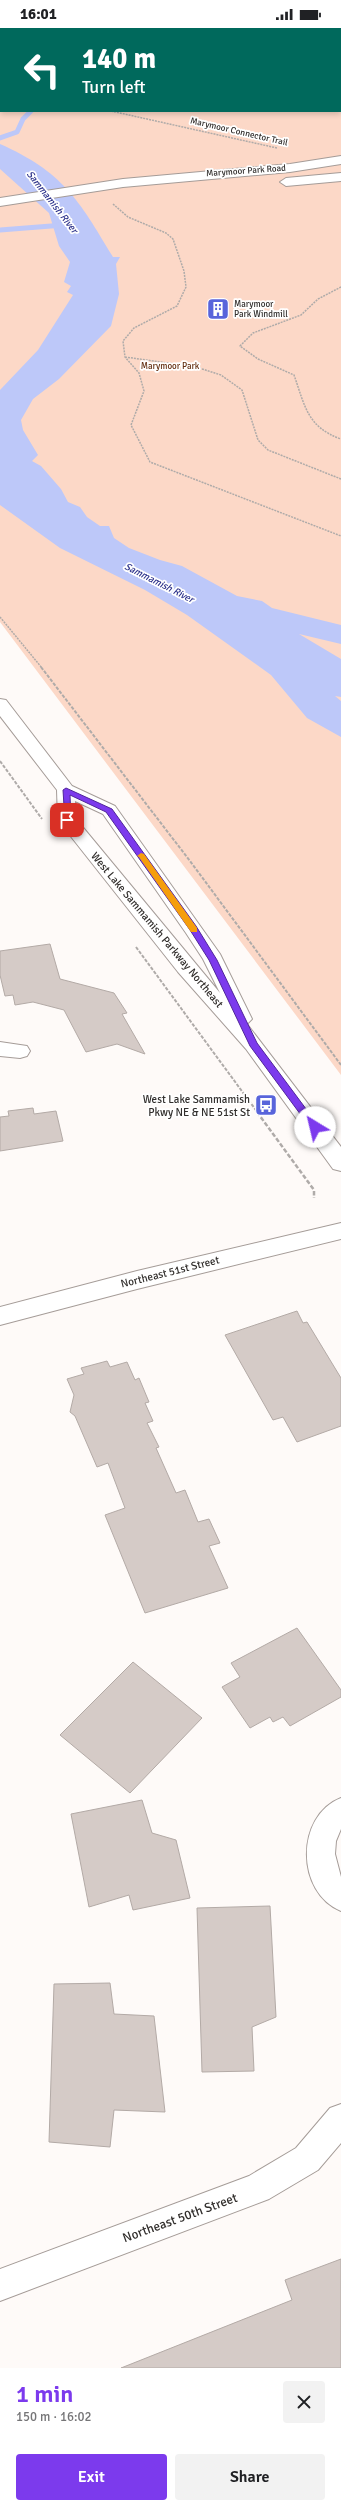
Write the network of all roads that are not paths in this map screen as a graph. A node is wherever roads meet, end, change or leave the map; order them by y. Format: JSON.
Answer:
{"nodes":[{"id":1,"x":341,"y":160,"type":"edge"},
{"id":2,"x":341,"y":177,"type":"edge"},
{"id":3,"x":150,"y":180,"type":"junction"},
{"id":4,"x":0,"y":202,"type":"edge"},
{"id":5,"x":0,"y":704,"type":"edge"},
{"id":6,"x":66,"y":790,"type":"junction"},
{"id":7,"x":253,"y":1044,"type":"junction"},
{"id":8,"x":341,"y":1163,"type":"edge"},
{"id":9,"x":341,"y":1231,"type":"edge"},
{"id":10,"x":0,"y":1316,"type":"edge"},
{"id":11,"x":341,"y":1811,"type":"edge"},
{"id":12,"x":341,"y":1898,"type":"edge"},
{"id":13,"x":341,"y":2120,"type":"edge"},
{"id":14,"x":0,"y":2285,"type":"edge"}],
"edges":[{"from":1,"to":3,"type":"main road","name":"Marymoor Park Road"},
{"from":2,"to":3,"type":"main road","name":"Marymoor Park Road"},
{"from":3,"to":4,"type":"main road","name":"Marymoor Park Road"},
{"from":5,"to":6,"type":"main road","name":"West Lake Sammamish Parkway Northeast"},
{"from":6,"to":7,"type":"main road","name":"West Lake Sammamish Parkway Northeast"},
{"from":6,"to":7,"type":"main road","name":"West Lake Sammamish Parkway Northeast"},
{"from":7,"to":8,"type":"main road","name":"West Lake Sammamish Parkway Northeast"},
{"from":9,"to":10,"type":"main road","name":"Northeast 51st Street"},
{"from":11,"to":12,"type":"main road"},
{"from":13,"to":14,"type":"main road","name":"Northeast 50th Street"}]}
